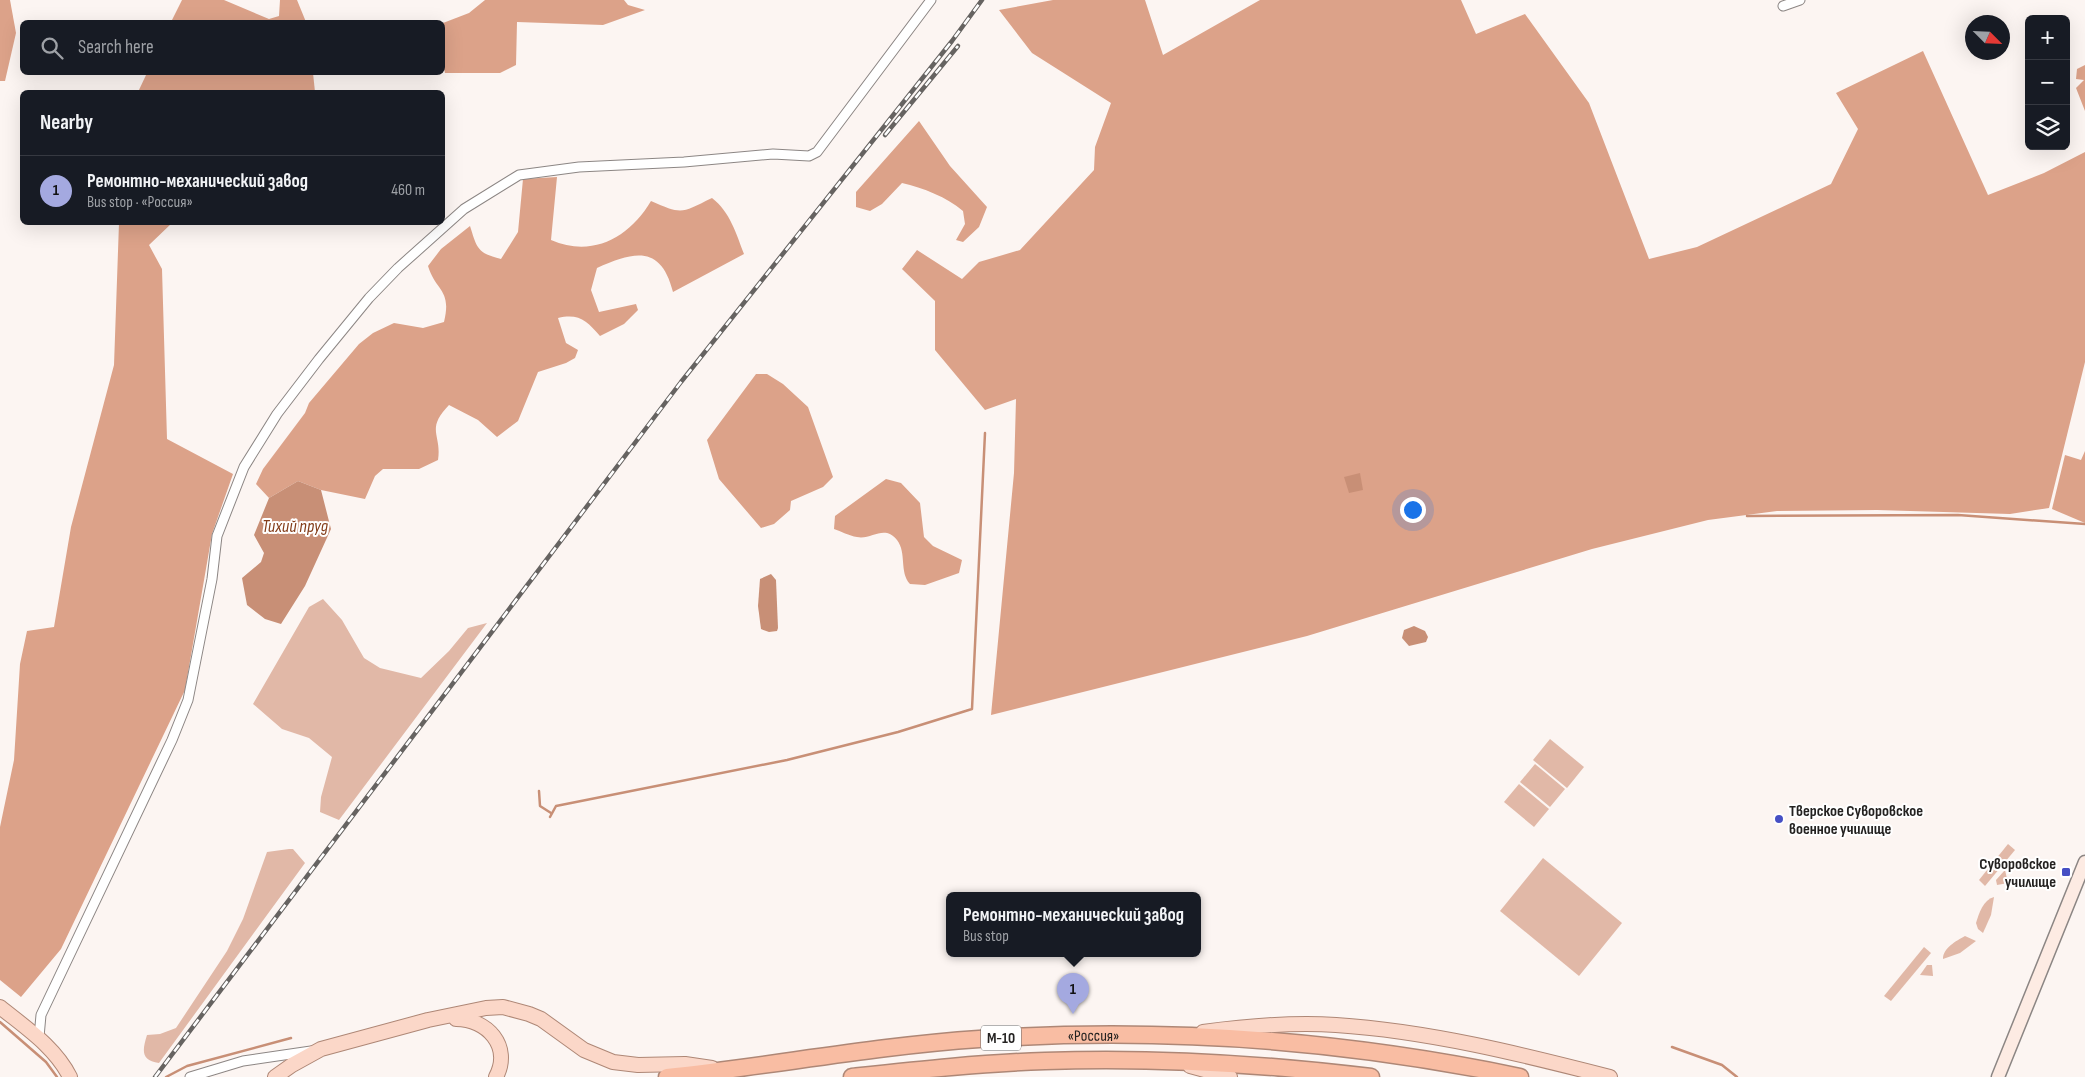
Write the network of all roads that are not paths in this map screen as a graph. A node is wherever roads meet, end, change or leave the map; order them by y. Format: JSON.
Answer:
{"nodes":[{"id":1,"x":931,"y":0,"type":"edge"},
{"id":2,"x":1800,"y":0,"type":"edge"},
{"id":3,"x":1783,"y":6,"type":"dead end"},
{"id":4,"x":2085,"y":862,"type":"edge"},
{"id":5,"x":0,"y":1007,"type":"edge"},
{"id":6,"x":428,"y":1020,"type":"junction"},
{"id":7,"x":2017,"y":1033,"type":"junction"},
{"id":8,"x":39,"y":1037,"type":"junction"},
{"id":9,"x":1173,"y":1037,"type":"junction"},
{"id":10,"x":322,"y":1049,"type":"junction"},
{"id":11,"x":1172,"y":1062,"type":"junction"},
{"id":12,"x":727,"y":1070,"type":"junction"},
{"id":13,"x":70,"y":1077,"type":"edge"},
{"id":14,"x":190,"y":1077,"type":"edge"},
{"id":15,"x":275,"y":1077,"type":"edge"},
{"id":16,"x":496,"y":1077,"type":"edge"},
{"id":17,"x":667,"y":1077,"type":"edge"},
{"id":18,"x":852,"y":1077,"type":"edge"},
{"id":19,"x":1230,"y":1077,"type":"edge"},
{"id":20,"x":1371,"y":1077,"type":"edge"},
{"id":21,"x":1520,"y":1077,"type":"edge"},
{"id":22,"x":1610,"y":1077,"type":"edge"},
{"id":23,"x":1998,"y":1077,"type":"edge"},
{"id":24,"x":2007,"y":1077,"type":"edge"}],
"edges":[{"from":1,"to":8,"type":"street"},
{"from":2,"to":3,"type":"street"},
{"from":4,"to":7,"type":"street"},
{"from":5,"to":8,"type":"main road"},
{"from":6,"to":10,"type":"main road"},
{"from":6,"to":12,"type":"main road"},
{"from":6,"to":16,"type":"main road"},
{"from":7,"to":23,"type":"street"},
{"from":7,"to":24,"type":"street"},
{"from":8,"to":13,"type":"main road"},
{"from":9,"to":12,"type":"highway","name":"«Россия»","number":"М-10"},
{"from":9,"to":21,"type":"highway","name":"«Россия»","number":"М-10"},
{"from":9,"to":22,"type":"main road"},
{"from":10,"to":14,"type":"street"},
{"from":10,"to":15,"type":"main road"},
{"from":11,"to":18,"type":"highway","name":"«Россия»","number":"М-10"},
{"from":11,"to":19,"type":"main road"},
{"from":11,"to":20,"type":"highway","name":"«Россия»","number":"М-10"},
{"from":12,"to":17,"type":"highway","name":"«Россия»","number":"М-10"}]}
